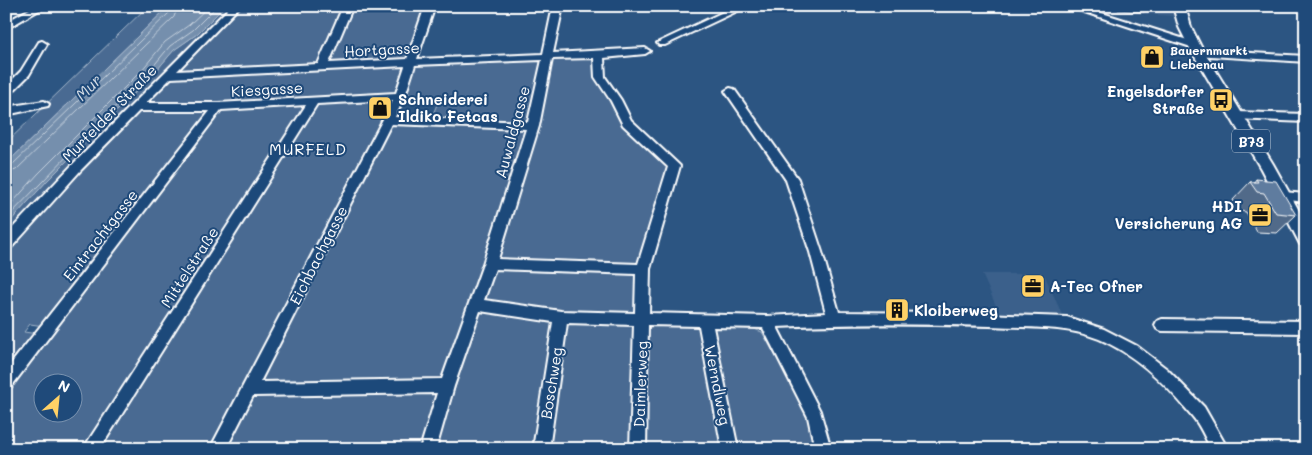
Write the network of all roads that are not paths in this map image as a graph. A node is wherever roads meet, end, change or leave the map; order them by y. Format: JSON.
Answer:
{"nodes":[{"id":1,"x":42,"y":6,"type":"edge"},
{"id":2,"x":236,"y":6,"type":"edge"},
{"id":3,"x":348,"y":6,"type":"edge"},
{"id":4,"x":430,"y":6,"type":"edge"},
{"id":5,"x":558,"y":6,"type":"edge"},
{"id":6,"x":744,"y":6,"type":"edge"},
{"id":7,"x":1070,"y":6,"type":"edge"},
{"id":8,"x":1179,"y":6,"type":"edge"},
{"id":9,"x":6,"y":26,"type":"edge"},
{"id":10,"x":662,"y":43,"type":"dead end"},
{"id":11,"x":42,"y":44,"type":"dead end"},
{"id":12,"x":1196,"y":49,"type":"junction"},
{"id":13,"x":645,"y":51,"type":"dead end"},
{"id":14,"x":599,"y":55,"type":"junction"},
{"id":15,"x":547,"y":56,"type":"junction"},
{"id":16,"x":1306,"y":59,"type":"edge"},
{"id":17,"x":412,"y":62,"type":"junction"},
{"id":18,"x":322,"y":67,"type":"junction"},
{"id":19,"x":167,"y":75,"type":"junction"},
{"id":20,"x":730,"y":91,"type":"dead end"},
{"id":21,"x":6,"y":92,"type":"edge"},
{"id":22,"x":400,"y":96,"type":"junction"},
{"id":23,"x":313,"y":102,"type":"junction"},
{"id":24,"x":44,"y":104,"type":"dead end"},
{"id":25,"x":136,"y":107,"type":"junction"},
{"id":26,"x":218,"y":107,"type":"junction"},
{"id":27,"x":6,"y":111,"type":"edge"},
{"id":28,"x":1236,"y":116,"type":"junction"},
{"id":29,"x":1306,"y":118,"type":"edge"},
{"id":30,"x":387,"y":120,"type":"junction"},
{"id":31,"x":533,"y":126,"type":"junction"},
{"id":32,"x":1283,"y":196,"type":"junction"},
{"id":33,"x":1306,"y":198,"type":"edge"},
{"id":34,"x":1306,"y":239,"type":"edge"},
{"id":35,"x":6,"y":244,"type":"edge"},
{"id":36,"x":490,"y":264,"type":"junction"},
{"id":37,"x":643,"y":269,"type":"junction"},
{"id":38,"x":476,"y":305,"type":"junction"},
{"id":39,"x":561,"y":317,"type":"junction"},
{"id":40,"x":834,"y":318,"type":"junction"},
{"id":41,"x":642,"y":319,"type":"junction"},
{"id":42,"x":705,"y":321,"type":"junction"},
{"id":43,"x":767,"y":322,"type":"junction"},
{"id":44,"x":1162,"y":325,"type":"dead end"},
{"id":45,"x":1306,"y":327,"type":"edge"},
{"id":46,"x":6,"y":382,"type":"edge"},
{"id":47,"x":447,"y":386,"type":"junction"},
{"id":48,"x":249,"y":389,"type":"junction"},
{"id":49,"x":91,"y":449,"type":"edge"},
{"id":50,"x":218,"y":449,"type":"edge"},
{"id":51,"x":428,"y":449,"type":"edge"},
{"id":52,"x":541,"y":449,"type":"edge"},
{"id":53,"x":638,"y":449,"type":"edge"},
{"id":54,"x":730,"y":449,"type":"edge"},
{"id":55,"x":823,"y":449,"type":"edge"},
{"id":56,"x":1220,"y":449,"type":"edge"}],
"edges":[{"from":1,"to":9,"type":"street"},
{"from":2,"to":19,"type":"street","name":"Murfelder Straße"},
{"from":3,"to":18,"type":"street"},
{"from":4,"to":17,"type":"street","name":"Eichbachgasse"},
{"from":5,"to":15,"type":"street","name":"Auwaldgasse"},
{"from":6,"to":10,"type":"street"},
{"from":7,"to":12,"type":"street"},
{"from":8,"to":12,"type":"main road","number":"B73"},
{"from":11,"to":21,"type":"street"},
{"from":12,"to":16,"type":"street"},
{"from":12,"to":28,"type":"main road","number":"B73"},
{"from":13,"to":14,"type":"street","name":"Hortgasse"},
{"from":14,"to":15,"type":"street","name":"Hortgasse"},
{"from":14,"to":37,"type":"street","name":"Daimlerweg"},
{"from":15,"to":17,"type":"street","name":"Hortgasse"},
{"from":15,"to":31,"type":"street","name":"Auwaldgasse"},
{"from":17,"to":18,"type":"street","name":"Hortgasse"},
{"from":17,"to":22,"type":"street","name":"Eichbachgasse"},
{"from":18,"to":19,"type":"street","name":"Hortgasse"},
{"from":19,"to":25,"type":"street","name":"Murfelder Straße"},
{"from":20,"to":40,"type":"street"},
{"from":22,"to":23,"type":"street","name":"Kiesgasse"},
{"from":22,"to":30,"type":"street","name":"Eichbachgasse"},
{"from":23,"to":26,"type":"street","name":"Kiesgasse"},
{"from":23,"to":49,"type":"street","name":"Mittelstraße"},
{"from":24,"to":27,"type":"street"},
{"from":25,"to":26,"type":"street","name":"Kiesgasse"},
{"from":25,"to":35,"type":"street","name":"Murfelder Straße"},
{"from":26,"to":46,"type":"street","name":"Eintrachtgasse"},
{"from":28,"to":29,"type":"street"},
{"from":28,"to":32,"type":"main road","number":"B73"},
{"from":30,"to":31,"type":"street"},
{"from":30,"to":48,"type":"street","name":"Eichbachgasse"},
{"from":31,"to":36,"type":"street","name":"Auwaldgasse"},
{"from":32,"to":33,"type":"street"},
{"from":32,"to":34,"type":"main road","number":"B73"},
{"from":36,"to":37,"type":"street"},
{"from":36,"to":38,"type":"street","name":"Auwaldgasse"},
{"from":37,"to":41,"type":"street","name":"Daimlerweg"},
{"from":38,"to":39,"type":"street"},
{"from":38,"to":47,"type":"street","name":"Auwaldgasse"},
{"from":39,"to":41,"type":"street"},
{"from":39,"to":52,"type":"street","name":"Boschweg"},
{"from":40,"to":43,"type":"street"},
{"from":40,"to":56,"type":"street"},
{"from":41,"to":42,"type":"street"},
{"from":41,"to":53,"type":"street","name":"Daimlerweg"},
{"from":42,"to":43,"type":"street"},
{"from":42,"to":54,"type":"street","name":"Werndlweg"},
{"from":43,"to":55,"type":"street"},
{"from":44,"to":45,"type":"street"},
{"from":47,"to":48,"type":"street"},
{"from":47,"to":51,"type":"street","name":"Auwaldgasse"},
{"from":48,"to":50,"type":"street","name":"Eichbachgasse"}]}
